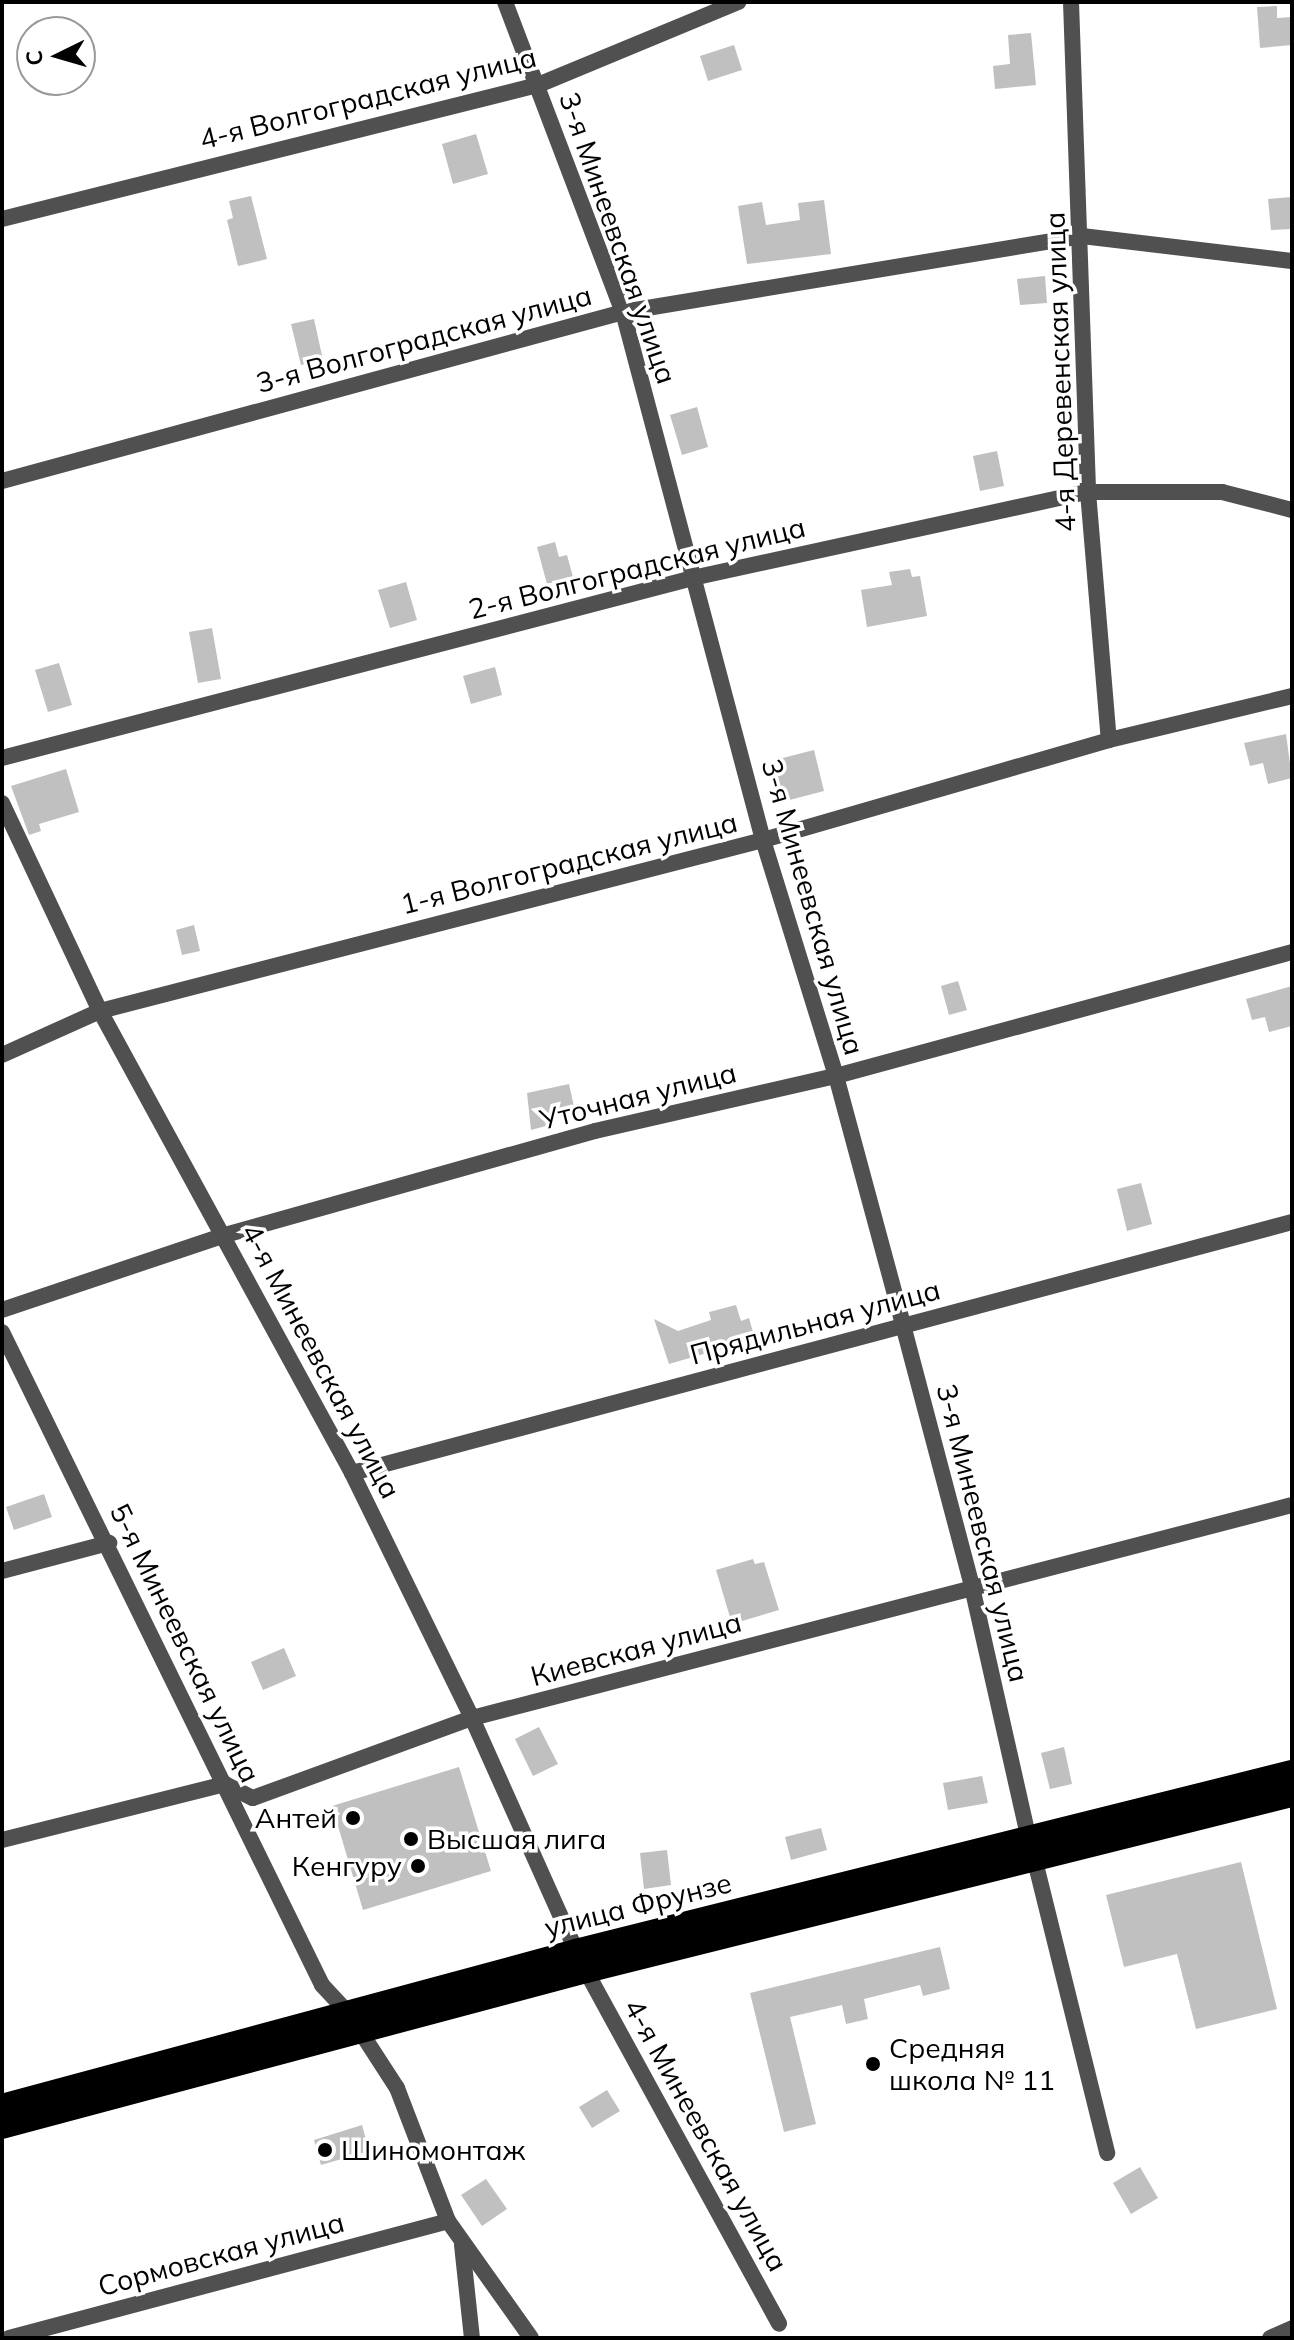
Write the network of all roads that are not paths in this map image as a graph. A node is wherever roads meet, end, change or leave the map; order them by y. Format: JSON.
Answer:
{"nodes":[{"id":1,"x":505,"y":2,"type":"edge"},
{"id":2,"x":738,"y":2,"type":"edge"},
{"id":3,"x":1071,"y":2,"type":"edge"},
{"id":4,"x":538,"y":85,"type":"junction"},
{"id":5,"x":2,"y":219,"type":"edge"},
{"id":6,"x":1082,"y":236,"type":"junction"},
{"id":7,"x":1292,"y":261,"type":"edge"},
{"id":8,"x":623,"y":312,"type":"junction"},
{"id":9,"x":2,"y":481,"type":"edge"},
{"id":10,"x":1088,"y":492,"type":"junction"},
{"id":11,"x":1292,"y":510,"type":"edge"},
{"id":12,"x":697,"y":577,"type":"junction"},
{"id":13,"x":1292,"y":696,"type":"edge"},
{"id":14,"x":1109,"y":740,"type":"junction"},
{"id":15,"x":2,"y":758,"type":"edge"},
{"id":16,"x":2,"y":803,"type":"edge"},
{"id":17,"x":763,"y":840,"type":"junction"},
{"id":18,"x":1292,"y":952,"type":"edge"},
{"id":19,"x":100,"y":1011,"type":"junction"},
{"id":20,"x":2,"y":1055,"type":"edge"},
{"id":21,"x":836,"y":1076,"type":"junction"},
{"id":22,"x":1292,"y":1222,"type":"edge"},
{"id":23,"x":225,"y":1235,"type":"junction"},
{"id":24,"x":2,"y":1310,"type":"edge"},
{"id":25,"x":903,"y":1325,"type":"junction"},
{"id":26,"x":2,"y":1332,"type":"edge"},
{"id":27,"x":352,"y":1473,"type":"junction"},
{"id":28,"x":1292,"y":1505,"type":"edge"},
{"id":29,"x":109,"y":1543,"type":"junction"},
{"id":30,"x":2,"y":1571,"type":"edge"},
{"id":31,"x":972,"y":1587,"type":"junction"},
{"id":32,"x":472,"y":1718,"type":"junction"},
{"id":33,"x":1292,"y":1772,"type":"edge"},
{"id":34,"x":225,"y":1784,"type":"junction"},
{"id":35,"x":1292,"y":1795,"type":"edge"},
{"id":36,"x":2,"y":1840,"type":"edge"},
{"id":37,"x":1031,"y":1848,"type":"junction"},
{"id":38,"x":581,"y":1961,"type":"junction"},
{"id":39,"x":355,"y":2022,"type":"junction"},
{"id":40,"x":2,"y":2106,"type":"edge"},
{"id":41,"x":2,"y":2127,"type":"edge"},
{"id":42,"x":1107,"y":2153,"type":"dead end"},
{"id":43,"x":448,"y":2221,"type":"junction"},
{"id":44,"x":462,"y":2245,"type":"junction"},
{"id":45,"x":779,"y":2324,"type":"dead end"},
{"id":46,"x":1292,"y":2328,"type":"edge"},
{"id":47,"x":9,"y":2338,"type":"edge"},
{"id":48,"x":472,"y":2338,"type":"edge"},
{"id":49,"x":531,"y":2338,"type":"edge"},
{"id":50,"x":1270,"y":2338,"type":"edge"}],
"edges":[{"from":1,"to":4,"type":"street","name":"3-я Минеевская улица"},
{"from":2,"to":4,"type":"street","name":"4-я Волгоградская улица"},
{"from":3,"to":6,"type":"street","name":"4-я Деревенская улица"},
{"from":4,"to":5,"type":"street","name":"4-я Волгоградская улица"},
{"from":4,"to":8,"type":"street","name":"3-я Минеевская улица"},
{"from":6,"to":7,"type":"street","name":"3-я Волгоградская улица"},
{"from":6,"to":8,"type":"street","name":"3-я Волгоградская улица"},
{"from":6,"to":10,"type":"street","name":"4-я Деревенская улица"},
{"from":8,"to":9,"type":"street","name":"3-я Волгоградская улица"},
{"from":8,"to":12,"type":"street","name":"3-я Минеевская улица"},
{"from":10,"to":11,"type":"street","name":"2-я Волгоградская улица"},
{"from":10,"to":12,"type":"street","name":"2-я Волгоградская улица"},
{"from":10,"to":14,"type":"street","name":"4-я Деревенская улица"},
{"from":12,"to":15,"type":"street","name":"2-я Волгоградская улица"},
{"from":12,"to":17,"type":"street","name":"3-я Минеевская улица"},
{"from":13,"to":14,"type":"street","name":"1-я Волгоградская улица"},
{"from":14,"to":17,"type":"street","name":"1-я Волгоградская улица"},
{"from":16,"to":19,"type":"street","name":"4-я Минеевская улица"},
{"from":17,"to":19,"type":"street","name":"1-я Волгоградская улица"},
{"from":17,"to":21,"type":"street","name":"3-я Минеевская улица"},
{"from":18,"to":21,"type":"street","name":"Уточная улица"},
{"from":19,"to":20,"type":"street","name":"1-я Волгоградская улица"},
{"from":19,"to":23,"type":"street","name":"4-я Минеевская улица"},
{"from":21,"to":23,"type":"street","name":"Уточная улица"},
{"from":21,"to":25,"type":"street","name":"3-я Минеевская улица"},
{"from":22,"to":25,"type":"street","name":"Прядильная улица"},
{"from":23,"to":24,"type":"street","name":"Уточная улица"},
{"from":23,"to":27,"type":"street","name":"4-я Минеевская улица"},
{"from":25,"to":27,"type":"street","name":"Прядильная улица"},
{"from":25,"to":31,"type":"street","name":"3-я Минеевская улица"},
{"from":26,"to":29,"type":"street","name":"5-я Минеевская улица"},
{"from":27,"to":32,"type":"street","name":"4-я Минеевская улица"},
{"from":28,"to":31,"type":"street","name":"Киевская улица"},
{"from":29,"to":30,"type":"street"},
{"from":29,"to":34,"type":"street","name":"5-я Минеевская улица"},
{"from":31,"to":32,"type":"street","name":"Киевская улица"},
{"from":31,"to":37,"type":"street","name":"3-я Минеевская улица"},
{"from":32,"to":34,"type":"street","name":"Киевская улица"},
{"from":32,"to":38,"type":"street","name":"4-я Минеевская улица"},
{"from":33,"to":37,"type":"highway","name":"улица Фрунзе"},
{"from":34,"to":36,"type":"street"},
{"from":34,"to":39,"type":"street","name":"5-я Минеевская улица"},
{"from":35,"to":37,"type":"highway","name":"улица Фрунзе"},
{"from":37,"to":38,"type":"highway","name":"улица Фрунзе"},
{"from":37,"to":42,"type":"street","name":"3-я Минеевская улица"},
{"from":38,"to":39,"type":"highway","name":"улица Фрунзе"},
{"from":38,"to":45,"type":"street","name":"4-я Минеевская улица"},
{"from":39,"to":40,"type":"highway","name":"улица Фрунзе"},
{"from":39,"to":41,"type":"highway","name":"улица Фрунзе"},
{"from":39,"to":43,"type":"street","name":"5-я Минеевская улица"},
{"from":43,"to":44,"type":"street","name":"5-я Минеевская улица"},
{"from":43,"to":47,"type":"street","name":"Сормовская улица"},
{"from":44,"to":48,"type":"street"},
{"from":44,"to":49,"type":"street","name":"5-я Минеевская улица"},
{"from":46,"to":50,"type":"street"}]}
